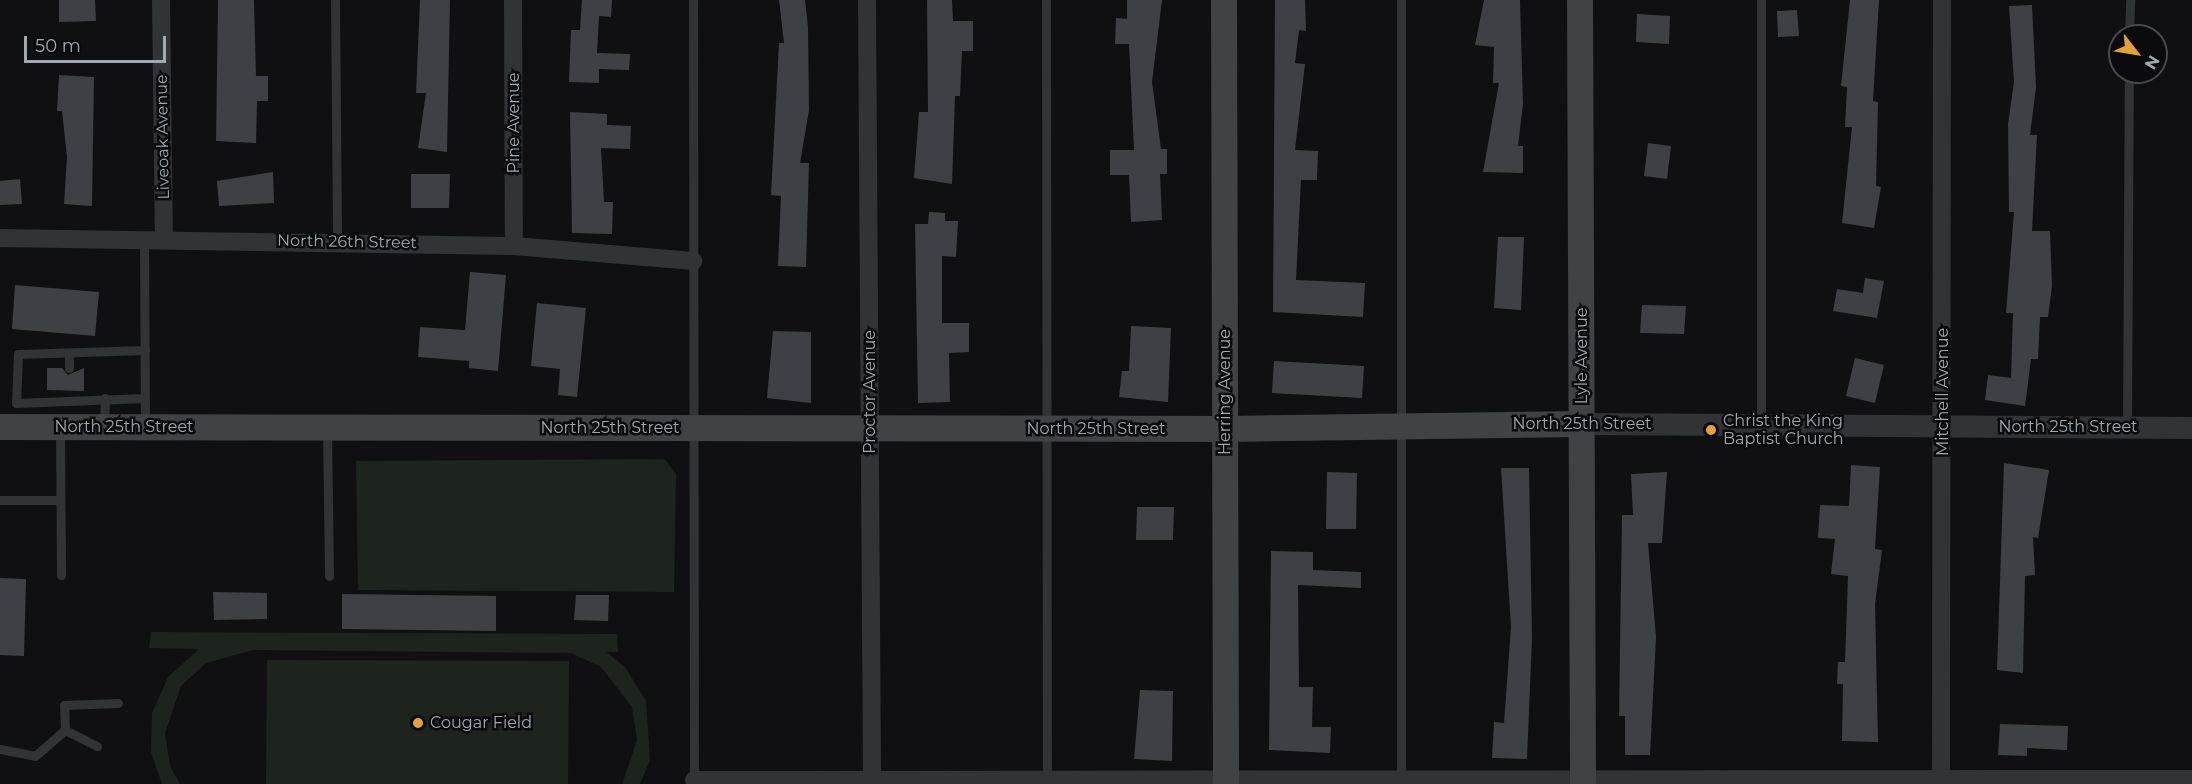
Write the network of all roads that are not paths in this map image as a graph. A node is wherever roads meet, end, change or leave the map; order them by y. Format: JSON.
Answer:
{"nodes":[{"id":1,"x":161,"y":0,"type":"edge"},
{"id":2,"x":335,"y":0,"type":"edge"},
{"id":3,"x":513,"y":0,"type":"edge"},
{"id":4,"x":693,"y":0,"type":"edge"},
{"id":5,"x":867,"y":0,"type":"edge"},
{"id":6,"x":1046,"y":0,"type":"edge"},
{"id":7,"x":1224,"y":0,"type":"edge"},
{"id":8,"x":1401,"y":0,"type":"edge"},
{"id":9,"x":1580,"y":0,"type":"edge"},
{"id":10,"x":1761,"y":0,"type":"edge"},
{"id":11,"x":1942,"y":0,"type":"edge"},
{"id":12,"x":2130,"y":0,"type":"edge"},
{"id":13,"x":2129,"y":24,"type":"edge"},
{"id":14,"x":2129,"y":84,"type":"edge"},
{"id":15,"x":144,"y":237,"type":"junction"},
{"id":16,"x":164,"y":237,"type":"junction"},
{"id":17,"x":0,"y":238,"type":"edge"},
{"id":18,"x":338,"y":242,"type":"junction"},
{"id":19,"x":514,"y":246,"type":"junction"},
{"id":20,"x":693,"y":261,"type":"junction"},
{"id":21,"x":145,"y":350,"type":"junction"},
{"id":22,"x":69,"y":353,"type":"junction"},
{"id":23,"x":69,"y":368,"type":"dead end"},
{"id":24,"x":105,"y":398,"type":"junction"},
{"id":25,"x":145,"y":398,"type":"junction"},
{"id":26,"x":34,"y":415,"type":"junction"},
{"id":27,"x":1582,"y":423,"type":"junction"},
{"id":28,"x":1761,"y":425,"type":"junction"},
{"id":29,"x":1401,"y":426,"type":"junction"},
{"id":30,"x":1943,"y":426,"type":"junction"},
{"id":31,"x":0,"y":427,"type":"edge"},
{"id":32,"x":60,"y":427,"type":"junction"},
{"id":33,"x":104,"y":427,"type":"junction"},
{"id":34,"x":2127,"y":427,"type":"junction"},
{"id":35,"x":145,"y":428,"type":"junction"},
{"id":36,"x":327,"y":428,"type":"junction"},
{"id":37,"x":694,"y":428,"type":"junction"},
{"id":38,"x":871,"y":428,"type":"junction"},
{"id":39,"x":1048,"y":428,"type":"junction"},
{"id":40,"x":2192,"y":428,"type":"edge"},
{"id":41,"x":1225,"y":429,"type":"junction"},
{"id":42,"x":0,"y":500,"type":"edge"},
{"id":43,"x":59,"y":500,"type":"junction"},
{"id":44,"x":61,"y":574,"type":"dead end"},
{"id":45,"x":329,"y":576,"type":"dead end"},
{"id":46,"x":118,"y":703,"type":"dead end"},
{"id":47,"x":65,"y":730,"type":"junction"},
{"id":48,"x":97,"y":746,"type":"dead end"},
{"id":49,"x":0,"y":749,"type":"edge"},
{"id":50,"x":2192,"y":779,"type":"edge"},
{"id":51,"x":694,"y":782,"type":"edge"},
{"id":52,"x":872,"y":782,"type":"edge"},
{"id":53,"x":1047,"y":782,"type":"edge"},
{"id":54,"x":1226,"y":783,"type":"edge"},
{"id":55,"x":1401,"y":783,"type":"edge"},
{"id":56,"x":1583,"y":783,"type":"edge"},
{"id":57,"x":1941,"y":783,"type":"edge"}],
"edges":[{"from":1,"to":16,"type":"street","name":"Liveoak Avenue"},
{"from":2,"to":18,"type":"lane"},
{"from":3,"to":19,"type":"street","name":"Pine Avenue"},
{"from":4,"to":20,"type":"lane"},
{"from":5,"to":38,"type":"street","name":"Proctor Avenue"},
{"from":6,"to":39,"type":"lane"},
{"from":7,"to":41,"type":"main road","name":"Herring Avenue"},
{"from":8,"to":29,"type":"lane"},
{"from":9,"to":27,"type":"main road","name":"Lyle Avenue"},
{"from":10,"to":28,"type":"lane"},
{"from":11,"to":30,"type":"street","name":"Mitchell Avenue"},
{"from":12,"to":13,"type":"lane"},
{"from":14,"to":34,"type":"lane"},
{"from":15,"to":16,"type":"street","name":"North 26th Street"},
{"from":15,"to":17,"type":"street","name":"North 26th Street"},
{"from":15,"to":21,"type":"lane"},
{"from":16,"to":18,"type":"street","name":"North 26th Street"},
{"from":18,"to":19,"type":"street","name":"North 26th Street"},
{"from":19,"to":20,"type":"street","name":"North 26th Street"},
{"from":20,"to":37,"type":"lane"},
{"from":21,"to":22,"type":"lane"},
{"from":21,"to":25,"type":"lane"},
{"from":22,"to":23,"type":"lane"},
{"from":22,"to":26,"type":"lane"},
{"from":24,"to":25,"type":"lane"},
{"from":24,"to":26,"type":"lane"},
{"from":24,"to":33,"type":"lane"},
{"from":25,"to":35,"type":"lane"},
{"from":26,"to":31,"type":"main road","name":"North 25th Street"},
{"from":26,"to":32,"type":"main road","name":"North 25th Street"},
{"from":27,"to":28,"type":"street","name":"North 25th Street"},
{"from":27,"to":29,"type":"main road","name":"North 25th Street"},
{"from":27,"to":56,"type":"main road","name":"Lyle Avenue"},
{"from":28,"to":30,"type":"street","name":"North 25th Street"},
{"from":29,"to":41,"type":"main road","name":"North 25th Street"},
{"from":29,"to":55,"type":"lane"},
{"from":30,"to":34,"type":"street","name":"North 25th Street"},
{"from":30,"to":57,"type":"street","name":"Mitchell Avenue"},
{"from":32,"to":33,"type":"main road","name":"North 25th Street"},
{"from":32,"to":43,"type":"lane"},
{"from":33,"to":35,"type":"main road","name":"North 25th Street"},
{"from":34,"to":40,"type":"street","name":"North 25th Street"},
{"from":35,"to":36,"type":"main road","name":"North 25th Street"},
{"from":36,"to":37,"type":"main road","name":"North 25th Street"},
{"from":36,"to":45,"type":"lane"},
{"from":37,"to":38,"type":"main road","name":"North 25th Street"},
{"from":37,"to":51,"type":"lane"},
{"from":38,"to":39,"type":"main road","name":"North 25th Street"},
{"from":38,"to":52,"type":"street","name":"Proctor Avenue"},
{"from":39,"to":41,"type":"main road","name":"North 25th Street"},
{"from":39,"to":53,"type":"lane"},
{"from":41,"to":54,"type":"main road","name":"Herring Avenue"},
{"from":42,"to":43,"type":"lane"},
{"from":43,"to":44,"type":"lane"},
{"from":46,"to":47,"type":"lane"},
{"from":47,"to":48,"type":"lane"},
{"from":47,"to":49,"type":"lane"},
{"from":50,"to":57,"type":"street"},
{"from":51,"to":52,"type":"street"},
{"from":52,"to":53,"type":"street"},
{"from":53,"to":54,"type":"street"},
{"from":54,"to":55,"type":"street"},
{"from":55,"to":56,"type":"street"},
{"from":56,"to":57,"type":"street"}]}
